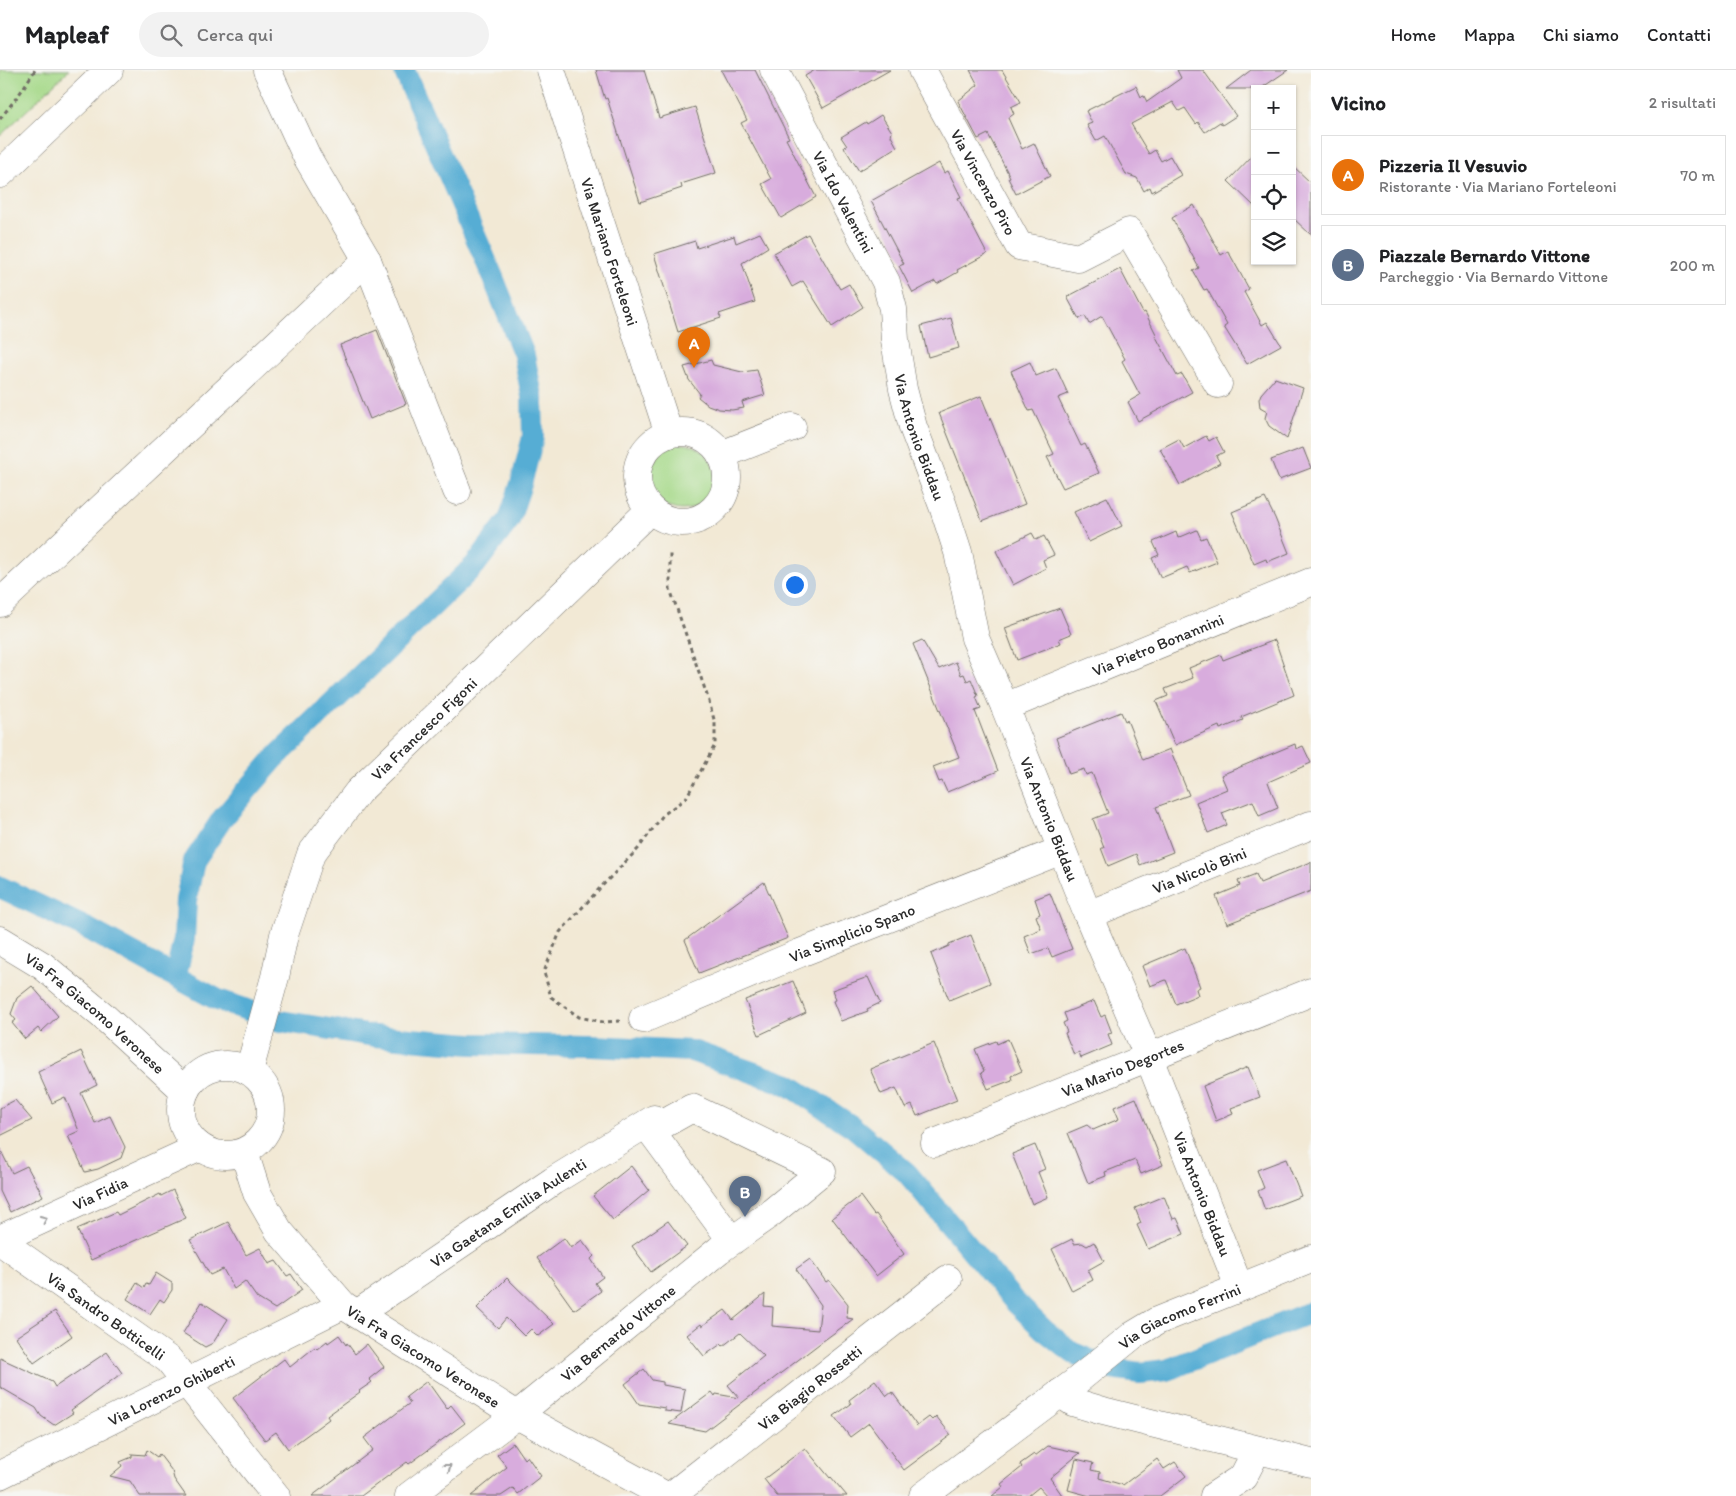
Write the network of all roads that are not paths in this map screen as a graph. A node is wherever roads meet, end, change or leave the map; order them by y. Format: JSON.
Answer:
{"nodes":[{"id":1,"x":109,"y":70,"type":"edge"},
{"id":2,"x":267,"y":70,"type":"edge"},
{"id":3,"x":551,"y":70,"type":"edge"},
{"id":4,"x":774,"y":70,"type":"edge"},
{"id":5,"x":922,"y":70,"type":"edge"},
{"id":6,"x":0,"y":174,"type":"edge"},
{"id":7,"x":367,"y":260,"type":"junction"},
{"id":8,"x":895,"y":340,"type":"joint"},
{"id":9,"x":1218,"y":384,"type":"dead end"},
{"id":10,"x":792,"y":427,"type":"dead end"},
{"id":11,"x":669,"y":434,"type":"junction"},
{"id":12,"x":722,"y":455,"type":"junction"},
{"id":13,"x":458,"y":491,"type":"dead end"},
{"id":14,"x":650,"y":510,"type":"junction"},
{"id":15,"x":1311,"y":582,"type":"edge"},
{"id":16,"x":0,"y":603,"type":"edge"},
{"id":17,"x":1005,"y":707,"type":"junction"},
{"id":18,"x":1311,"y":825,"type":"edge"},
{"id":19,"x":1062,"y":850,"type":"junction"},
{"id":20,"x":1088,"y":915,"type":"junction"},
{"id":21,"x":0,"y":940,"type":"edge"},
{"id":22,"x":1311,"y":992,"type":"edge"},
{"id":23,"x":643,"y":1019,"type":"road end"},
{"id":24,"x":1149,"y":1058,"type":"junction"},
{"id":25,"x":250,"y":1071,"type":"junction"},
{"id":26,"x":185,"y":1091,"type":"junction"},
{"id":27,"x":657,"y":1128,"type":"junction"},
{"id":28,"x":935,"y":1143,"type":"dead end"},
{"id":29,"x":200,"y":1147,"type":"junction"},
{"id":30,"x":244,"y":1152,"type":"junction"},
{"id":31,"x":0,"y":1240,"type":"edge"},
{"id":32,"x":726,"y":1246,"type":"junction"},
{"id":33,"x":1311,"y":1259,"type":"edge"},
{"id":34,"x":948,"y":1279,"type":"dead end"},
{"id":35,"x":1239,"y":1287,"type":"junction"},
{"id":36,"x":350,"y":1310,"type":"junction"},
{"id":37,"x":187,"y":1383,"type":"junction"},
{"id":38,"x":1067,"y":1388,"type":"junction"},
{"id":39,"x":517,"y":1415,"type":"junction"},
{"id":40,"x":1257,"y":1450,"type":"junction"},
{"id":41,"x":1311,"y":1463,"type":"edge"},
{"id":42,"x":0,"y":1476,"type":"edge"},
{"id":43,"x":276,"y":1496,"type":"edge"},
{"id":44,"x":409,"y":1496,"type":"edge"},
{"id":45,"x":666,"y":1496,"type":"edge"},
{"id":46,"x":671,"y":1496,"type":"edge"},
{"id":47,"x":923,"y":1496,"type":"edge"},
{"id":48,"x":1214,"y":1496,"type":"edge"}],
"edges":[{"from":1,"to":6,"type":"street"},
{"from":2,"to":7,"type":"street"},
{"from":3,"to":11,"type":"street","name":"Via Mariano Forteleoni"},
{"from":4,"to":8,"type":"street","name":"Via Ido Valentini"},
{"from":5,"to":9,"type":"street","name":"Via Vincenzo Piro"},
{"from":7,"to":13,"type":"street"},
{"from":7,"to":16,"type":"street"},
{"from":8,"to":17,"type":"street","name":"Via Antonio Biddau"},
{"from":10,"to":12,"type":"street"},
{"from":11,"to":12,"type":"street"},
{"from":11,"to":14,"type":"street"},
{"from":12,"to":14,"type":"street"},
{"from":14,"to":25,"type":"street","name":"Via Francesco Figoni"},
{"from":15,"to":17,"type":"street","name":"Via Pietro Bonannini"},
{"from":17,"to":19,"type":"street","name":"Via Antonio Biddau"},
{"from":18,"to":20,"type":"street","name":"Via Nicolò Bini"},
{"from":19,"to":20,"type":"street","name":"Via Antonio Biddau"},
{"from":19,"to":23,"type":"street","name":"Via Simplicio Spano"},
{"from":20,"to":24,"type":"street","name":"Via Antonio Biddau"},
{"from":21,"to":26,"type":"street","name":"Via Fra Giacomo Veronese"},
{"from":22,"to":24,"type":"street","name":"Via Mario Degortes"},
{"from":24,"to":28,"type":"street","name":"Via Mario Degortes"},
{"from":24,"to":35,"type":"street","name":"Via Antonio Biddau"},
{"from":25,"to":26,"type":"street"},
{"from":25,"to":30,"type":"street"},
{"from":26,"to":29,"type":"street"},
{"from":27,"to":32,"type":"street"},
{"from":27,"to":32,"type":"street","name":"Via Bernardo Vittone"},
{"from":27,"to":36,"type":"street","name":"Via Gaetana Emilia Aulenti"},
{"from":29,"to":30,"type":"street"},
{"from":31,"to":29,"type":"street","name":"Via Fidia","one_way":true},
{"from":30,"to":36,"type":"street","name":"Via Fra Giacomo Veronese"},
{"from":31,"to":37,"type":"street","name":"Via Sandro Botticelli"},
{"from":32,"to":39,"type":"street","name":"Via Bernardo Vittone"},
{"from":33,"to":35,"type":"street","name":"Via Giacomo Ferrini"},
{"from":34,"to":46,"type":"street","name":"Via Biagio Rossetti"},
{"from":35,"to":38,"type":"street","name":"Via Giacomo Ferrini"},
{"from":36,"to":37,"type":"street","name":"Via Lorenzo Ghiberti"},
{"from":36,"to":39,"type":"street","name":"Via Fra Giacomo Veronese"},
{"from":37,"to":42,"type":"street","name":"Via Lorenzo Ghiberti"},
{"from":37,"to":43,"type":"street","name":"Via Sandro Botticelli"},
{"from":38,"to":40,"type":"street"},
{"from":38,"to":47,"type":"street","name":"Via Giacomo Ferrini"},
{"from":44,"to":39,"type":"street","name":"Via Bernardo Vittone","one_way":true},
{"from":39,"to":45,"type":"street","name":"Via Fra Giacomo Veronese"},
{"from":40,"to":41,"type":"street"},
{"from":40,"to":48,"type":"street"}]}
